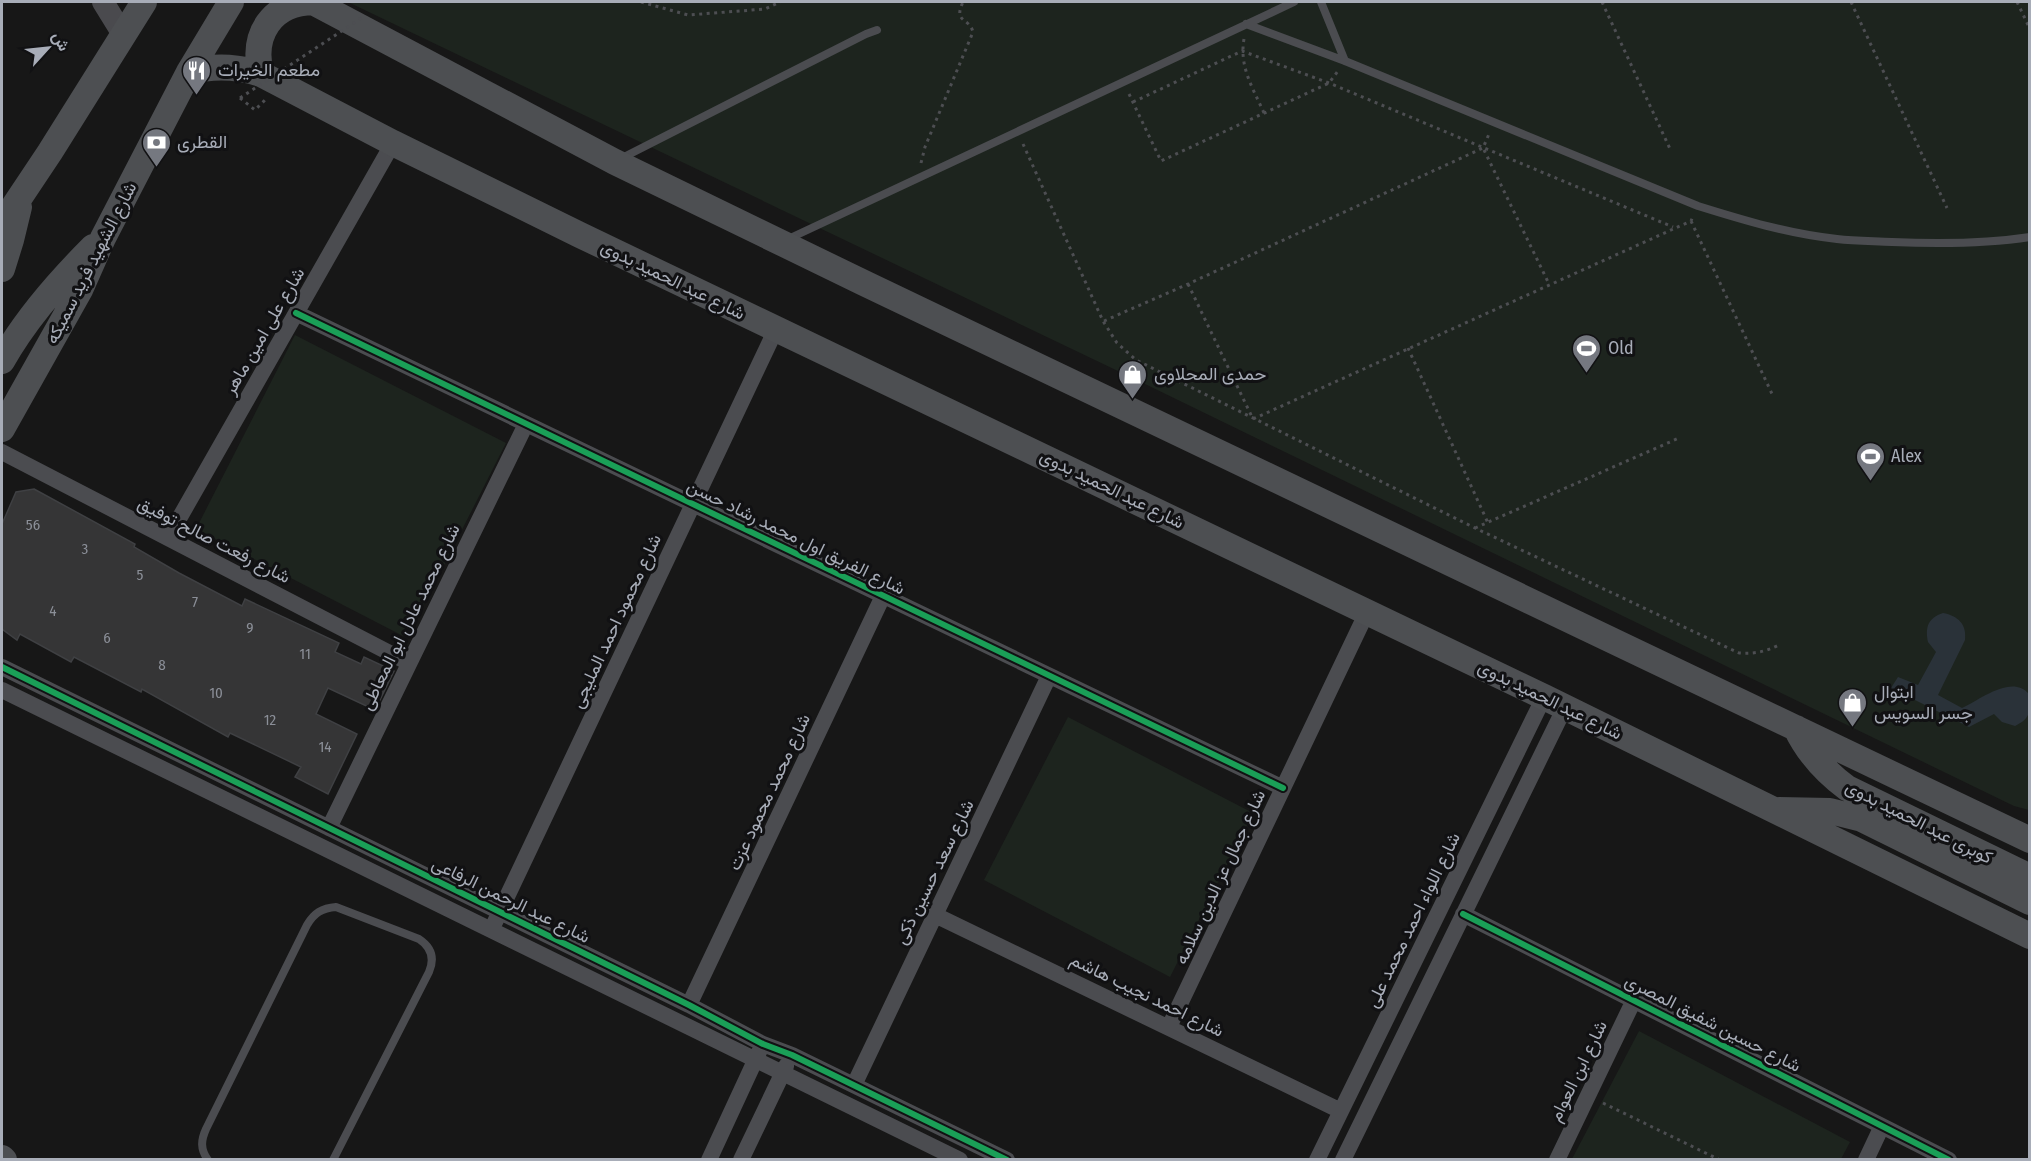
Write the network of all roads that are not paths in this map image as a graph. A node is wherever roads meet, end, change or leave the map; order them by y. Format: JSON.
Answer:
{"nodes":[{"id":1,"x":103,"y":2,"type":"edge"},
{"id":2,"x":144,"y":2,"type":"edge"},
{"id":3,"x":231,"y":2,"type":"edge"},
{"id":4,"x":313,"y":2,"type":"edge"},
{"id":5,"x":1294,"y":2,"type":"edge"},
{"id":6,"x":1321,"y":2,"type":"edge"},
{"id":7,"x":1246,"y":24,"type":"junction"},
{"id":8,"x":877,"y":30,"type":"dead end"},
{"id":9,"x":124,"y":36,"type":"junction"},
{"id":10,"x":1345,"y":61,"type":"junction"},
{"id":11,"x":189,"y":72,"type":"junction"},
{"id":12,"x":261,"y":74,"type":"junction"},
{"id":13,"x":393,"y":143,"type":"junction"},
{"id":14,"x":615,"y":162,"type":"junction"},
{"id":15,"x":22,"y":192,"type":"junction"},
{"id":16,"x":2,"y":224,"type":"edge"},
{"id":17,"x":2030,"y":237,"type":"edge"},
{"id":18,"x":103,"y":238,"type":"junction"},
{"id":19,"x":780,"y":243,"type":"junction"},
{"id":20,"x":2,"y":270,"type":"edge"},
{"id":21,"x":296,"y":313,"type":"junction"},
{"id":22,"x":776,"y":329,"type":"junction"},
{"id":23,"x":2,"y":361,"type":"edge"},
{"id":24,"x":526,"y":424,"type":"junction"},
{"id":25,"x":2,"y":429,"type":"edge"},
{"id":26,"x":2,"y":452,"type":"edge"},
{"id":27,"x":693,"y":504,"type":"junction"},
{"id":28,"x":168,"y":538,"type":"junction"},
{"id":29,"x":883,"y":596,"type":"junction"},
{"id":30,"x":1367,"y":612,"type":"junction"},
{"id":31,"x":410,"y":663,"type":"junction"},
{"id":32,"x":2,"y":667,"type":"edge"},
{"id":33,"x":1049,"y":676,"type":"junction"},
{"id":34,"x":2,"y":690,"type":"edge"},
{"id":35,"x":1554,"y":702,"type":"junction"},
{"id":36,"x":1796,"y":728,"type":"junction"},
{"id":37,"x":1283,"y":788,"type":"junction"},
{"id":38,"x":1776,"y":811,"type":"junction"},
{"id":39,"x":329,"y":828,"type":"junction"},
{"id":40,"x":2030,"y":840,"type":"edge"},
{"id":41,"x":2030,"y":877,"type":"edge"},
{"id":42,"x":2030,"y":902,"type":"edge"},
{"id":43,"x":500,"y":912,"type":"junction"},
{"id":44,"x":1463,"y":914,"type":"junction"},
{"id":45,"x":935,"y":915,"type":"junction"},
{"id":46,"x":491,"y":931,"type":"junction"},
{"id":47,"x":2030,"y":936,"type":"edge"},
{"id":48,"x":1634,"y":1000,"type":"junction"},
{"id":49,"x":689,"y":1005,"type":"junction"},
{"id":50,"x":1169,"y":1028,"type":"junction"},
{"id":51,"x":763,"y":1044,"type":"junction"},
{"id":52,"x":792,"y":1055,"type":"junction"},
{"id":53,"x":755,"y":1061,"type":"junction"},
{"id":54,"x":782,"y":1074,"type":"junction"},
{"id":55,"x":854,"y":1085,"type":"junction"},
{"id":56,"x":1341,"y":1111,"type":"junction"},
{"id":57,"x":1882,"y":1126,"type":"junction"},
{"id":58,"x":208,"y":1160,"type":"edge"},
{"id":59,"x":333,"y":1160,"type":"edge"},
{"id":60,"x":709,"y":1160,"type":"edge"},
{"id":61,"x":741,"y":1160,"type":"edge"},
{"id":62,"x":960,"y":1160,"type":"edge"},
{"id":63,"x":1007,"y":1160,"type":"edge"},
{"id":64,"x":1317,"y":1160,"type":"edge"},
{"id":65,"x":1343,"y":1160,"type":"edge"},
{"id":66,"x":1557,"y":1160,"type":"edge"},
{"id":67,"x":1866,"y":1160,"type":"edge"},
{"id":68,"x":1949,"y":1160,"type":"edge"}],
"edges":[{"from":1,"to":9,"type":"main road"},
{"from":2,"to":9,"type":"main road"},
{"from":3,"to":11,"type":"main road","name":"شارع الشهيد فريد سميكه"},
{"from":4,"to":12,"type":"main road"},
{"from":4,"to":14,"type":"main road"},
{"from":5,"to":7,"type":"lane"},
{"from":6,"to":10,"type":"lane"},
{"from":7,"to":10,"type":"lane"},
{"from":7,"to":19,"type":"lane"},
{"from":8,"to":14,"type":"lane"},
{"from":9,"to":15,"type":"main road"},
{"from":10,"to":17,"type":"lane"},
{"from":11,"to":12,"type":"main road","name":"شارع عبد الحميد بدوى"},
{"from":11,"to":18,"type":"main road","name":"شارع الشهيد فريد سميكه"},
{"from":12,"to":13,"type":"main road","name":"شارع عبد الحميد بدوى"},
{"from":13,"to":21,"type":"street","name":"شارع على امين ماهر"},
{"from":13,"to":22,"type":"main road","name":"شارع عبد الحميد بدوى"},
{"from":14,"to":19,"type":"main road"},
{"from":15,"to":16,"type":"main road"},
{"from":15,"to":20,"type":"main road"},
{"from":18,"to":23,"type":"main road"},
{"from":18,"to":25,"type":"main road","name":"شارع الشهيد فريد سميكه"},
{"from":19,"to":36,"type":"main road"},
{"from":21,"to":24,"type":"street","name":"شارع الفريق اول محمد رشاد حسن"},
{"from":21,"to":28,"type":"street","name":"شارع على امين ماهر"},
{"from":22,"to":27,"type":"street","name":"شارع محمود احمد المليجى"},
{"from":22,"to":30,"type":"main road","name":"شارع عبد الحميد بدوى"},
{"from":24,"to":27,"type":"street","name":"شارع الفريق اول محمد رشاد حسن"},
{"from":24,"to":31,"type":"street","name":"شارع محمد عادل ابو المعاطى"},
{"from":26,"to":28,"type":"street","name":"شارع رفعت صالح توفيق"},
{"from":27,"to":29,"type":"street","name":"شارع الفريق اول محمد رشاد حسن"},
{"from":27,"to":43,"type":"street","name":"شارع محمود احمد المليجى"},
{"from":28,"to":31,"type":"street","name":"شارع رفعت صالح توفيق"},
{"from":29,"to":33,"type":"street","name":"شارع الفريق اول محمد رشاد حسن"},
{"from":29,"to":49,"type":"street","name":"شارع محمد محمود عزت"},
{"from":30,"to":35,"type":"main road","name":"شارع عبد الحميد بدوى"},
{"from":30,"to":37,"type":"street","name":"شارع جمال عز الدين سلامه"},
{"from":31,"to":39,"type":"street","name":"شارع محمد عادل ابو المعاطى"},
{"from":32,"to":39,"type":"street","name":"شارع عبد الرحمن الرفاعى"},
{"from":33,"to":37,"type":"street","name":"شارع الفريق اول محمد رشاد حسن"},
{"from":33,"to":45,"type":"street","name":"شارع سعد حسين ذكى"},
{"from":34,"to":46,"type":"street","name":"شارع عبد الرحمن الرفاعى"},
{"from":35,"to":38,"type":"main road","name":"شارع عبد الحميد بدوى"},
{"from":35,"to":44,"type":"street"},
{"from":35,"to":56,"type":"street","name":"شارع اللواء احمد محمد على"},
{"from":36,"to":40,"type":"main road"},
{"from":36,"to":41,"type":"main road","name":"كوبرى عبد الحميد بدوى"},
{"from":37,"to":50,"type":"street","name":"شارع جمال عز الدين سلامه"},
{"from":38,"to":42,"type":"main road","name":"كوبرى عبد الحميد بدوى"},
{"from":38,"to":47,"type":"main road","name":"شارع عبد الحميد بدوى"},
{"from":39,"to":43,"type":"street","name":"شارع عبد الرحمن الرفاعى"},
{"from":43,"to":46,"type":"street","name":"شارع محمود احمد المليجى"},
{"from":43,"to":49,"type":"street","name":"شارع عبد الرحمن الرفاعى"},
{"from":44,"to":48,"type":"street","name":"شارع حسين شفيق المصرى"},
{"from":44,"to":65,"type":"street"},
{"from":45,"to":50,"type":"street","name":"شارع احمد نجيب هاشم"},
{"from":45,"to":55,"type":"street","name":"شارع سعد حسين ذكى"},
{"from":46,"to":53,"type":"street","name":"شارع عبد الرحمن الرفاعى"},
{"from":48,"to":57,"type":"street","name":"شارع حسين شفيق المصرى"},
{"from":48,"to":66,"type":"street","name":"شارع ابن العوام"},
{"from":49,"to":51,"type":"street","name":"شارع عبد الرحمن الرفاعى"},
{"from":50,"to":56,"type":"street","name":"شارع احمد نجيب هاشم"},
{"from":51,"to":52,"type":"street","name":"شارع عبد الرحمن الرفاعى"},
{"from":51,"to":53,"type":"street"},
{"from":52,"to":54,"type":"street"},
{"from":52,"to":55,"type":"street","name":"شارع عبد الرحمن الرفاعى"},
{"from":53,"to":54,"type":"street","name":"شارع عبد الرحمن الرفاعى"},
{"from":53,"to":60,"type":"street"},
{"from":54,"to":61,"type":"street"},
{"from":54,"to":62,"type":"street","name":"شارع عبد الرحمن الرفاعى"},
{"from":55,"to":63,"type":"street","name":"شارع عبد الرحمن الرفاعى"},
{"from":56,"to":64,"type":"street","name":"شارع اللواء احمد محمد على"},
{"from":57,"to":67,"type":"street"},
{"from":57,"to":68,"type":"street","name":"شارع حسين شفيق المصرى"},
{"from":58,"to":59,"type":"lane"}]}
